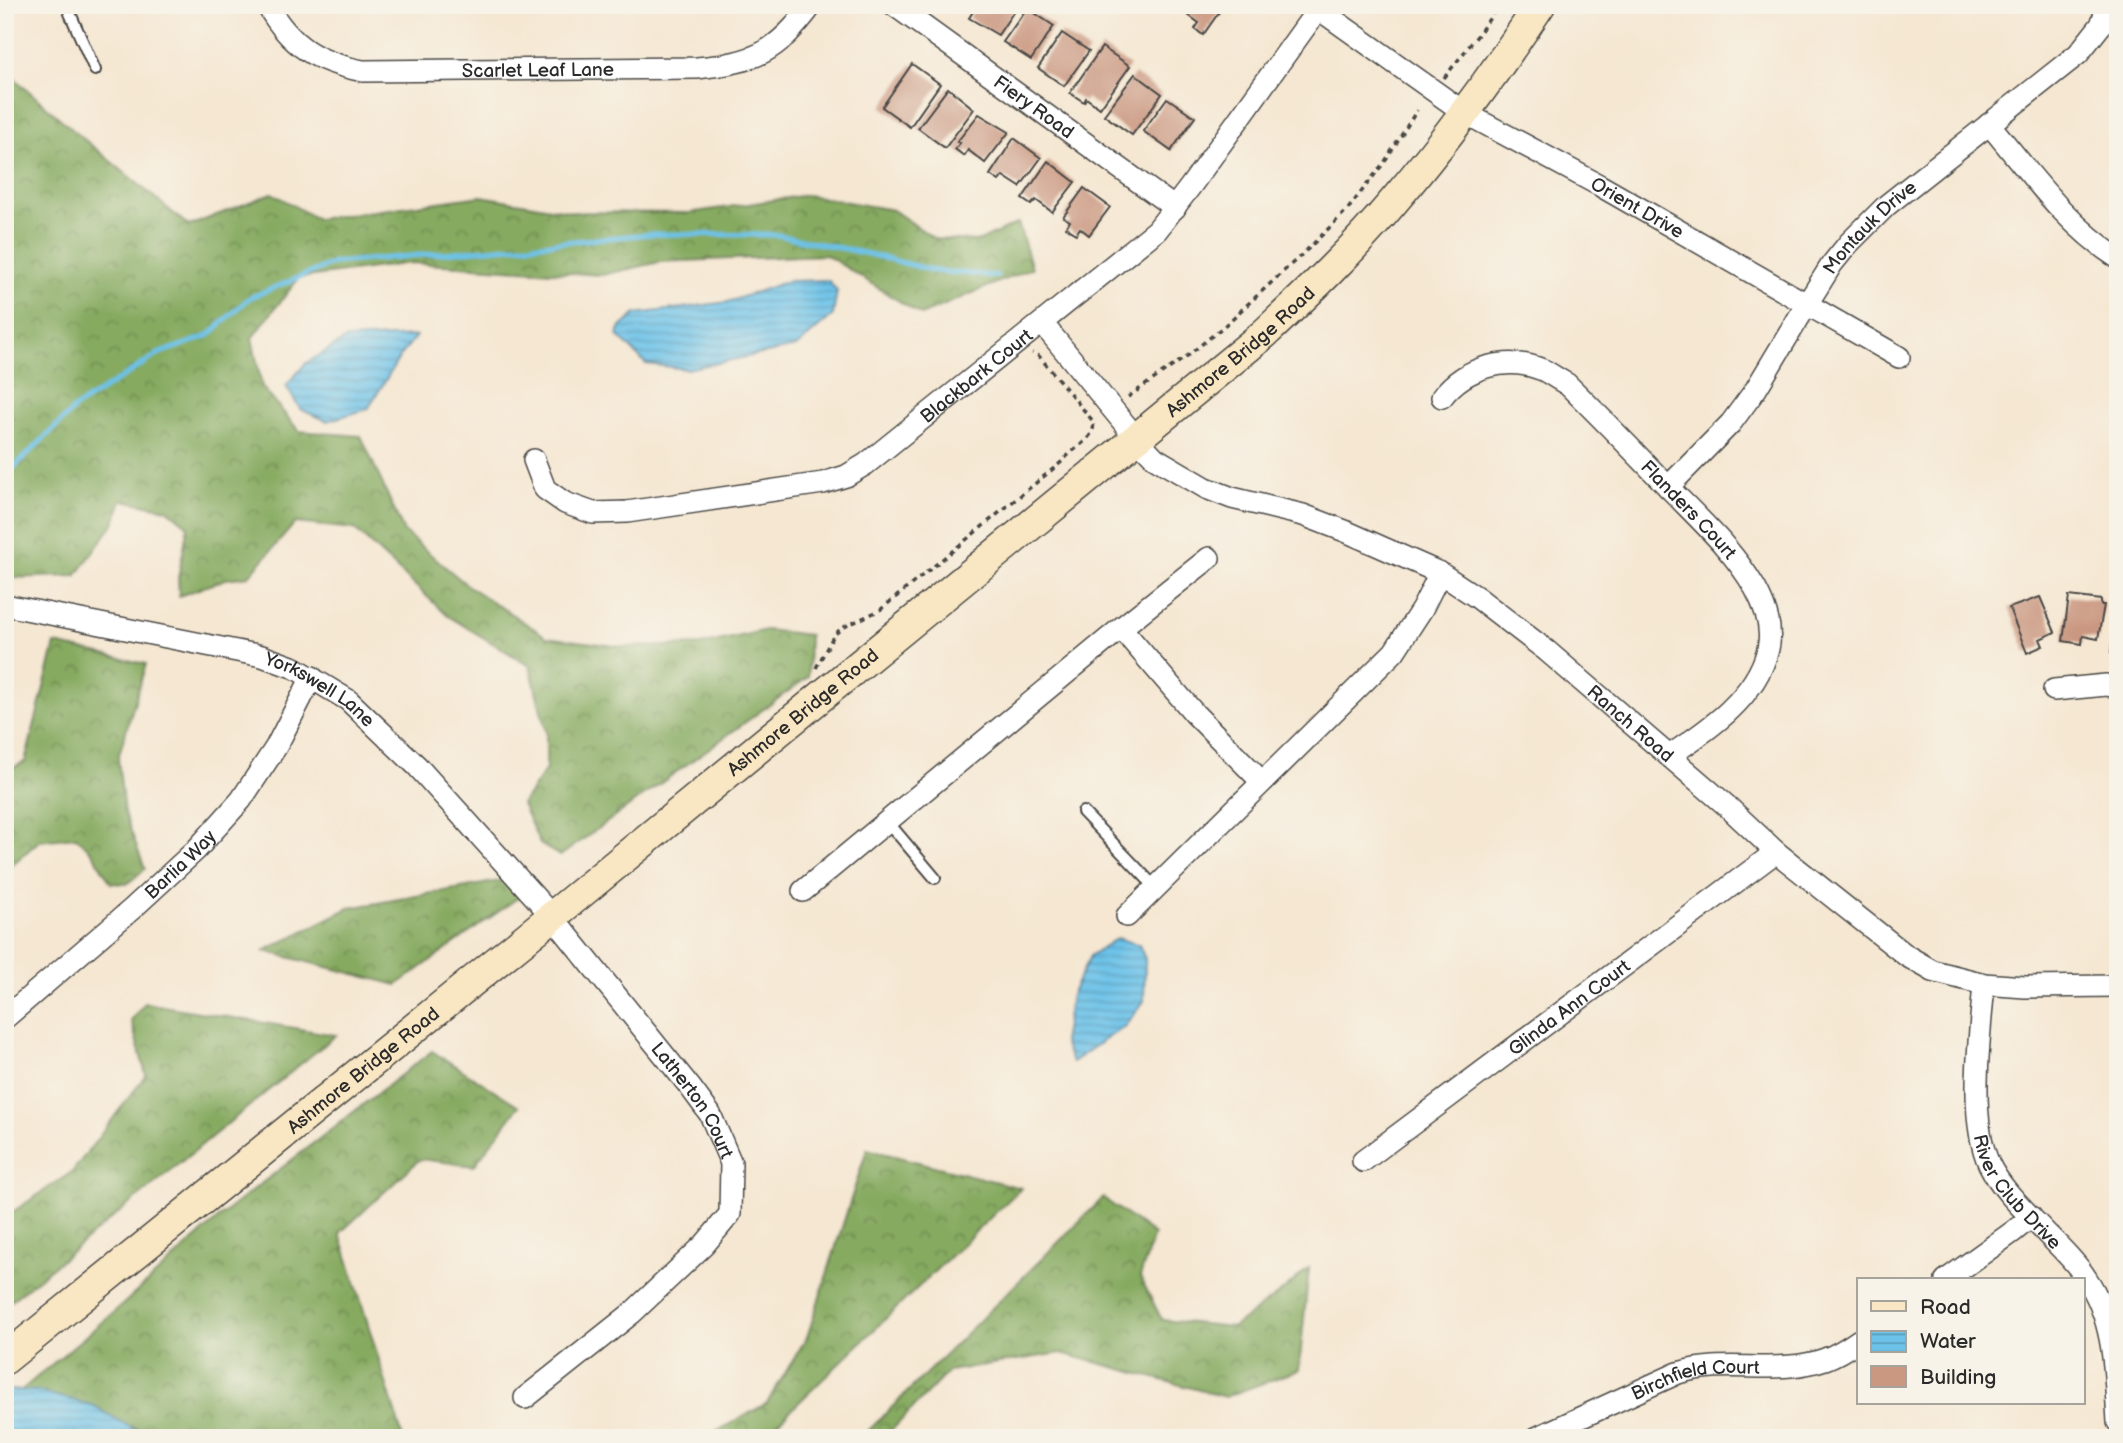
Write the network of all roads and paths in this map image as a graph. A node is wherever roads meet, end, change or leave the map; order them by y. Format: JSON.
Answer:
{"nodes":[{"id":1,"x":72,"y":5,"type":"edge"},
{"id":2,"x":267,"y":5,"type":"edge"},
{"id":3,"x":811,"y":5,"type":"edge"},
{"id":4,"x":894,"y":5,"type":"edge"},
{"id":5,"x":1499,"y":5,"type":"edge"},
{"id":6,"x":1540,"y":5,"type":"edge"},
{"id":7,"x":2108,"y":5,"type":"edge"},
{"id":8,"x":1317,"y":7,"type":"edge"},
{"id":9,"x":94,"y":70,"type":"dead end"},
{"id":10,"x":1440,"y":82,"type":"dead end"},
{"id":11,"x":1417,"y":110,"type":"dead end"},
{"id":12,"x":1465,"y":113,"type":"junction"},
{"id":13,"x":1989,"y":124,"type":"junction"},
{"id":14,"x":1175,"y":208,"type":"junction"},
{"id":15,"x":2118,"y":258,"type":"edge"},
{"id":16,"x":1807,"y":304,"type":"junction"},
{"id":17,"x":1042,"y":323,"type":"junction"},
{"id":18,"x":1899,"y":356,"type":"dead end"},
{"id":19,"x":1442,"y":397,"type":"dead end"},
{"id":20,"x":1126,"y":399,"type":"dead end"},
{"id":21,"x":1137,"y":439,"type":"junction"},
{"id":22,"x":534,"y":460,"type":"dead end"},
{"id":23,"x":1668,"y":487,"type":"junction"},
{"id":24,"x":1209,"y":558,"type":"dead end"},
{"id":25,"x":1440,"y":573,"type":"junction"},
{"id":26,"x":5,"y":605,"type":"edge"},
{"id":27,"x":1121,"y":628,"type":"junction"},
{"id":28,"x":807,"y":676,"type":"dead end"},
{"id":29,"x":313,"y":677,"type":"junction"},
{"id":30,"x":2118,"y":687,"type":"edge"},
{"id":31,"x":2054,"y":690,"type":"dead end"},
{"id":32,"x":1669,"y":756,"type":"junction"},
{"id":33,"x":1262,"y":782,"type":"junction"},
{"id":34,"x":1083,"y":813,"type":"dead end"},
{"id":35,"x":887,"y":821,"type":"junction"},
{"id":36,"x":1776,"y":852,"type":"junction"},
{"id":37,"x":935,"y":878,"type":"dead end"},
{"id":38,"x":1155,"y":887,"type":"junction"},
{"id":39,"x":803,"y":891,"type":"dead end"},
{"id":40,"x":552,"y":916,"type":"junction"},
{"id":41,"x":1126,"y":916,"type":"dead end"},
{"id":42,"x":1984,"y":984,"type":"junction"},
{"id":43,"x":2118,"y":986,"type":"edge"},
{"id":44,"x":5,"y":1018,"type":"edge"},
{"id":45,"x":1363,"y":1161,"type":"dead end"},
{"id":46,"x":2031,"y":1217,"type":"junction"},
{"id":47,"x":1948,"y":1278,"type":"edge"},
{"id":48,"x":1857,"y":1341,"type":"edge"},
{"id":49,"x":5,"y":1359,"type":"edge"},
{"id":50,"x":525,"y":1398,"type":"dead end"},
{"id":51,"x":2118,"y":1422,"type":"edge"},
{"id":52,"x":1536,"y":1438,"type":"edge"}],
"edges":[{"from":1,"to":9,"type":"lane"},
{"from":2,"to":3,"type":"street","name":"Scarlet Leaf Lane"},
{"from":4,"to":14,"type":"street","name":"Fiery Road"},
{"from":5,"to":10,"type":"path"},
{"from":6,"to":12,"type":"main road","name":"Ashmore Bridge Road"},
{"from":7,"to":13,"type":"street","name":"Montauk Drive"},
{"from":8,"to":12,"type":"street","name":"Orient Drive"},
{"from":8,"to":14,"type":"street","name":"Blackbark Court"},
{"from":11,"to":20,"type":"path"},
{"from":12,"to":16,"type":"street","name":"Orient Drive"},
{"from":12,"to":21,"type":"main road","name":"Ashmore Bridge Road"},
{"from":13,"to":15,"type":"street"},
{"from":13,"to":16,"type":"street","name":"Montauk Drive"},
{"from":14,"to":17,"type":"street","name":"Blackbark Court"},
{"from":16,"to":18,"type":"street","name":"Orient Drive"},
{"from":16,"to":23,"type":"street","name":"Montauk Drive"},
{"from":17,"to":21,"type":"street","name":"Ranch Road"},
{"from":17,"to":22,"type":"street","name":"Blackbark Court"},
{"from":17,"to":28,"type":"path"},
{"from":19,"to":23,"type":"street","name":"Flanders Court"},
{"from":21,"to":25,"type":"street","name":"Ranch Road"},
{"from":21,"to":40,"type":"main road","name":"Ashmore Bridge Road"},
{"from":23,"to":32,"type":"street","name":"Flanders Court"},
{"from":24,"to":27,"type":"street"},
{"from":25,"to":32,"type":"street","name":"Ranch Road"},
{"from":25,"to":33,"type":"street"},
{"from":26,"to":29,"type":"street","name":"Yorkswell Lane"},
{"from":27,"to":33,"type":"street"},
{"from":27,"to":35,"type":"street"},
{"from":29,"to":40,"type":"street","name":"Yorkswell Lane"},
{"from":29,"to":44,"type":"street","name":"Barlia Way"},
{"from":30,"to":31,"type":"street"},
{"from":32,"to":36,"type":"street","name":"Ranch Road"},
{"from":33,"to":38,"type":"street"},
{"from":34,"to":38,"type":"lane"},
{"from":35,"to":37,"type":"lane"},
{"from":35,"to":39,"type":"street"},
{"from":36,"to":42,"type":"street","name":"Ranch Road"},
{"from":36,"to":45,"type":"street","name":"Glinda Ann Court"},
{"from":38,"to":41,"type":"street"},
{"from":40,"to":49,"type":"main road","name":"Ashmore Bridge Road"},
{"from":40,"to":50,"type":"street","name":"Latherton Court"},
{"from":42,"to":43,"type":"street","name":"Ranch Road"},
{"from":42,"to":46,"type":"street","name":"River Club Drive"},
{"from":46,"to":47,"type":"street"},
{"from":46,"to":51,"type":"street","name":"River Club Drive"},
{"from":48,"to":52,"type":"street","name":"Birchfield Court"}]}
